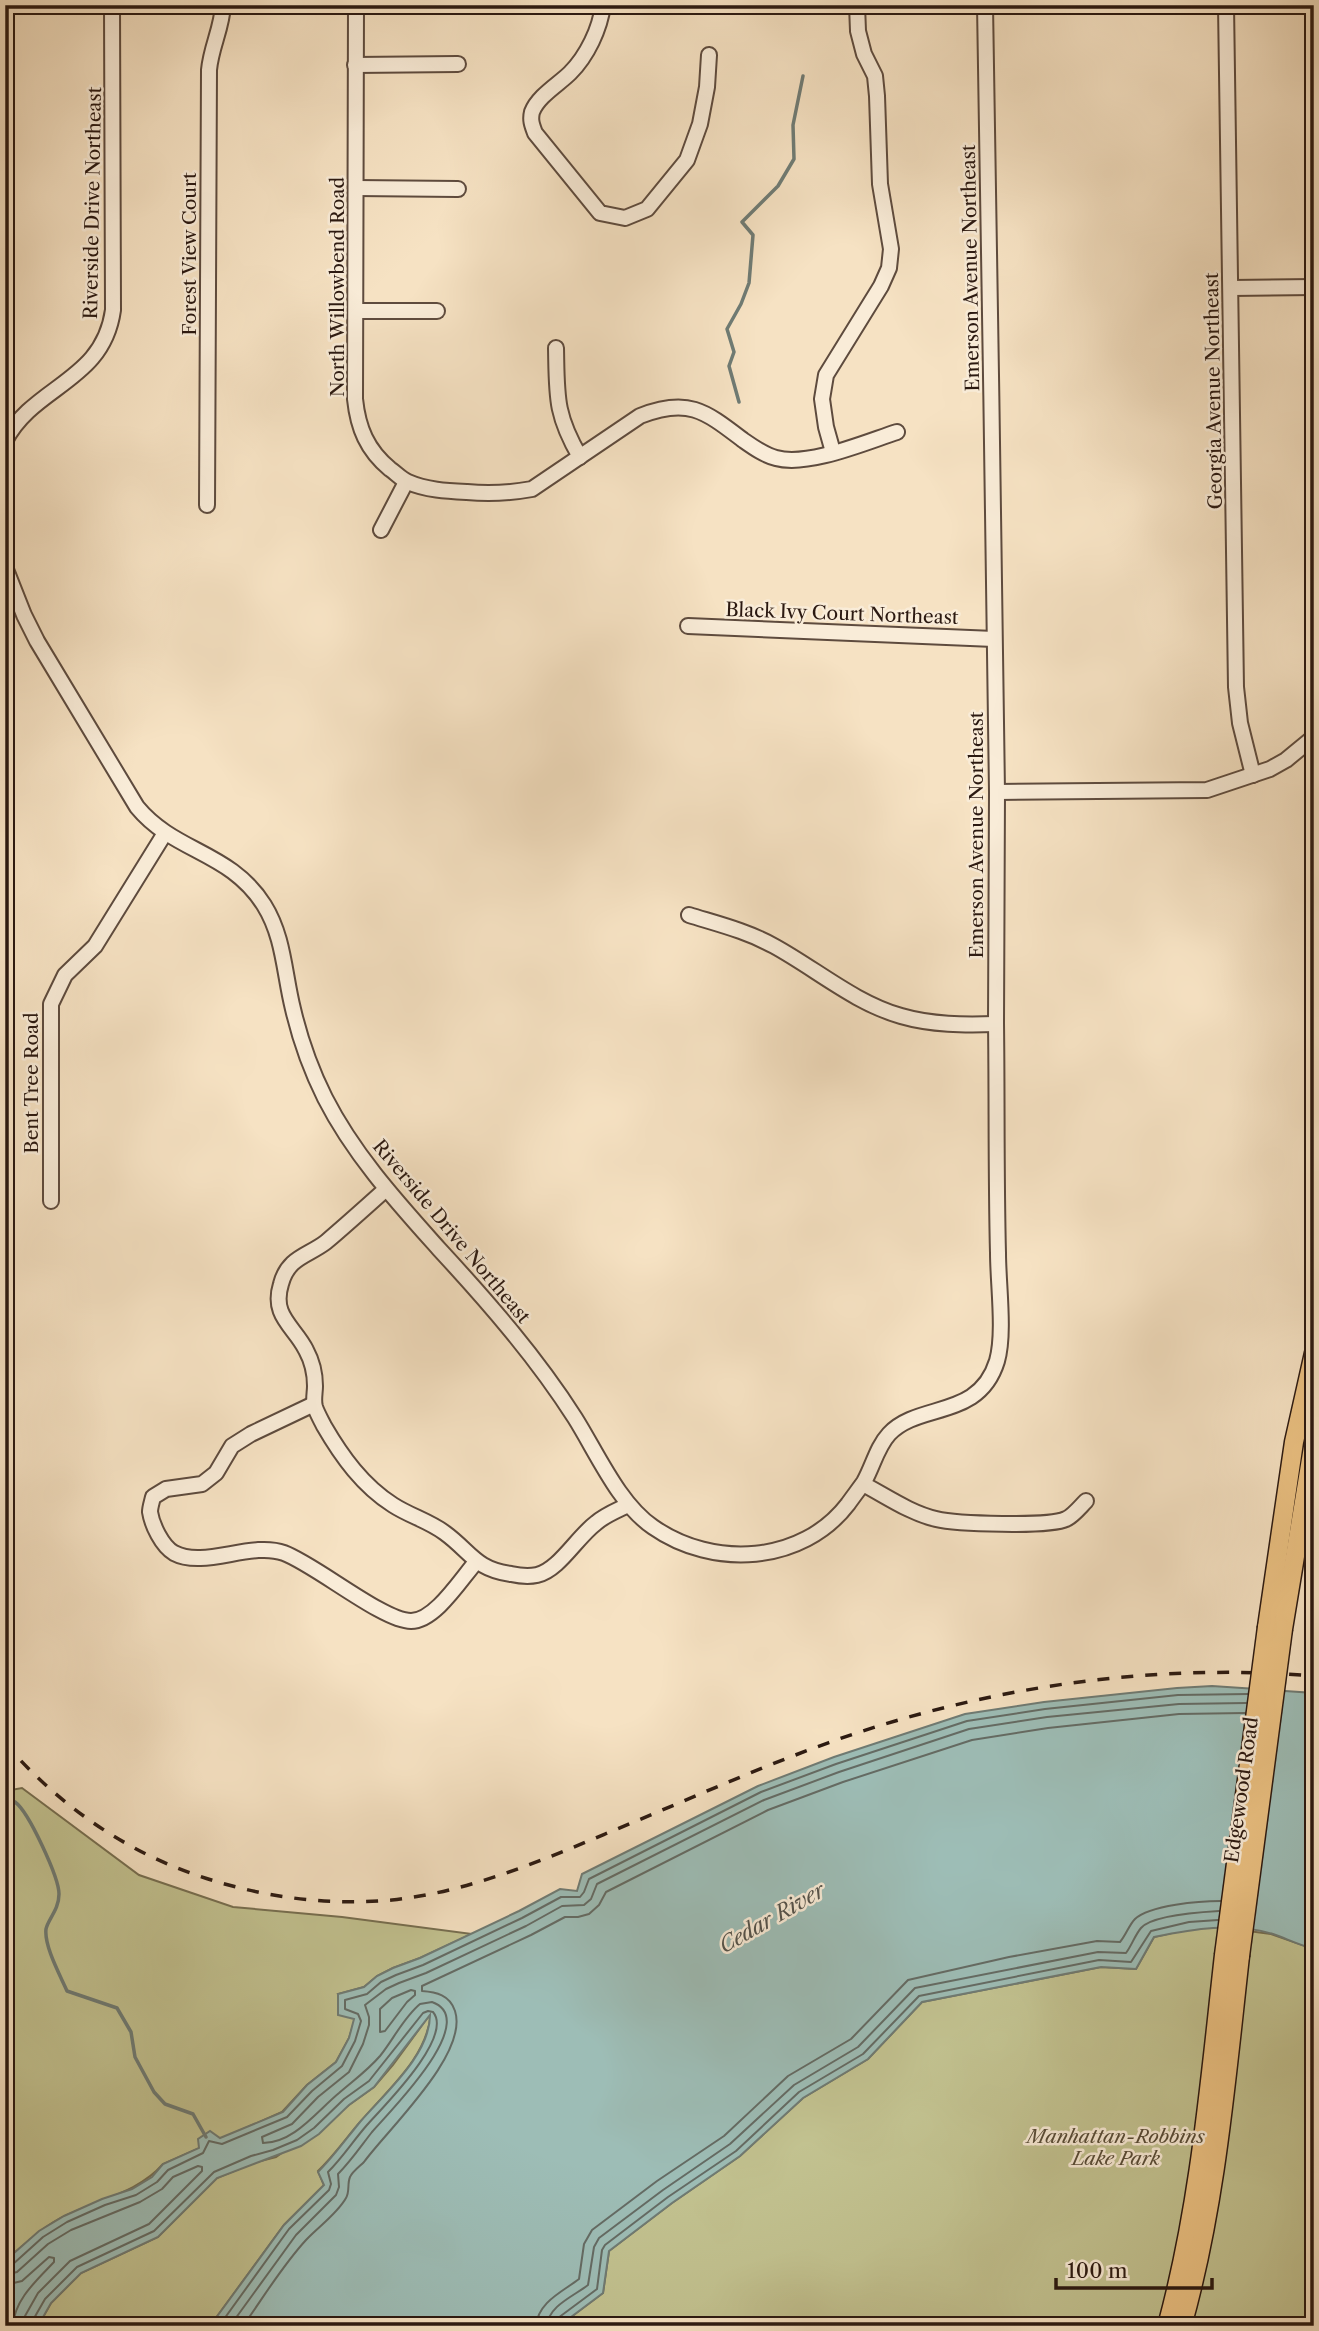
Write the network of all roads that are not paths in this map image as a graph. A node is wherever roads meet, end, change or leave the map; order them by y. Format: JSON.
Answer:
{"nodes":[{"id":1,"x":112,"y":5,"type":"edge"},
{"id":2,"x":223,"y":5,"type":"edge"},
{"id":3,"x":356,"y":5,"type":"edge"},
{"id":4,"x":603,"y":5,"type":"edge"},
{"id":5,"x":857,"y":5,"type":"edge"},
{"id":6,"x":985,"y":5,"type":"edge"},
{"id":7,"x":1226,"y":5,"type":"edge"},
{"id":8,"x":709,"y":55,"type":"dead end"},
{"id":9,"x":458,"y":64,"type":"dead end"},
{"id":10,"x":355,"y":65,"type":"junction"},
{"id":11,"x":356,"y":188,"type":"junction"},
{"id":12,"x":458,"y":189,"type":"dead end"},
{"id":13,"x":1314,"y":287,"type":"edge"},
{"id":14,"x":1231,"y":288,"type":"junction"},
{"id":15,"x":356,"y":311,"type":"junction"},
{"id":16,"x":437,"y":311,"type":"dead end"},
{"id":17,"x":556,"y":348,"type":"dead end"},
{"id":18,"x":898,"y":432,"type":"dead end"},
{"id":19,"x":5,"y":441,"type":"edge"},
{"id":20,"x":834,"y":452,"type":"junction"},
{"id":21,"x":580,"y":457,"type":"junction"},
{"id":22,"x":406,"y":482,"type":"junction"},
{"id":23,"x":206,"y":505,"type":"dead end"},
{"id":24,"x":381,"y":530,"type":"dead end"},
{"id":25,"x":5,"y":567,"type":"edge"},
{"id":26,"x":688,"y":626,"type":"dead end"},
{"id":27,"x":994,"y":639,"type":"junction"},
{"id":28,"x":1314,"y":737,"type":"edge"},
{"id":29,"x":1253,"y":775,"type":"junction"},
{"id":30,"x":997,"y":792,"type":"junction"},
{"id":31,"x":165,"y":834,"type":"junction"},
{"id":32,"x":689,"y":915,"type":"dead end"},
{"id":33,"x":996,"y":1024,"type":"junction"},
{"id":34,"x":386,"y":1189,"type":"junction"},
{"id":35,"x":51,"y":1201,"type":"dead end"},
{"id":36,"x":1314,"y":1353,"type":"edge"},
{"id":37,"x":314,"y":1405,"type":"junction"},
{"id":38,"x":1314,"y":1441,"type":"edge"},
{"id":39,"x":863,"y":1484,"type":"junction"},
{"id":40,"x":1086,"y":1502,"type":"dead end"},
{"id":41,"x":628,"y":1505,"type":"junction"},
{"id":42,"x":778,"y":1550,"type":"joint"},
{"id":43,"x":476,"y":1562,"type":"junction"},
{"id":44,"x":1275,"y":1628,"type":"junction"},
{"id":45,"x":1232,"y":1956,"type":"junction"},
{"id":46,"x":1167,"y":2326,"type":"edge"},
{"id":47,"x":1182,"y":2326,"type":"edge"}],
"edges":[{"from":1,"to":19,"type":"street","name":"Riverside Drive Northeast"},
{"from":2,"to":23,"type":"street","name":"Forest View Court"},
{"from":3,"to":10,"type":"street","name":"North Willowbend Road"},
{"from":4,"to":8,"type":"street"},
{"from":5,"to":20,"type":"street"},
{"from":6,"to":27,"type":"street","name":"Emerson Avenue Northeast"},
{"from":7,"to":14,"type":"street","name":"Georgia Avenue Northeast"},
{"from":9,"to":10,"type":"street"},
{"from":10,"to":11,"type":"street","name":"North Willowbend Road"},
{"from":11,"to":12,"type":"street"},
{"from":11,"to":15,"type":"street","name":"North Willowbend Road"},
{"from":13,"to":14,"type":"street"},
{"from":14,"to":29,"type":"street","name":"Georgia Avenue Northeast"},
{"from":15,"to":16,"type":"street"},
{"from":15,"to":22,"type":"street","name":"North Willowbend Road"},
{"from":17,"to":21,"type":"street"},
{"from":18,"to":20,"type":"street","name":"North Willowbend Road"},
{"from":20,"to":21,"type":"street","name":"North Willowbend Road"},
{"from":21,"to":22,"type":"street","name":"North Willowbend Road"},
{"from":22,"to":24,"type":"street"},
{"from":25,"to":31,"type":"street","name":"Riverside Drive Northeast"},
{"from":26,"to":27,"type":"street","name":"Black Ivy Court Northeast"},
{"from":27,"to":30,"type":"street","name":"Emerson Avenue Northeast"},
{"from":28,"to":29,"type":"street"},
{"from":29,"to":30,"type":"street"},
{"from":30,"to":33,"type":"street","name":"Emerson Avenue Northeast"},
{"from":31,"to":34,"type":"street","name":"Riverside Drive Northeast"},
{"from":31,"to":35,"type":"street","name":"Bent Tree Road"},
{"from":32,"to":33,"type":"street"},
{"from":33,"to":39,"type":"street","name":"Emerson Avenue Northeast"},
{"from":34,"to":37,"type":"street"},
{"from":34,"to":41,"type":"street","name":"Riverside Drive Northeast"},
{"from":36,"to":44,"type":"main road"},
{"from":37,"to":43,"type":"street"},
{"from":37,"to":43,"type":"street"},
{"from":38,"to":44,"type":"main road"},
{"from":39,"to":40,"type":"street"},
{"from":39,"to":42,"type":"street","name":"Emerson Avenue Northeast"},
{"from":41,"to":42,"type":"street","name":"Riverside Drive Northeast"},
{"from":41,"to":43,"type":"street"},
{"from":44,"to":45,"type":"main road","name":"Edgewood Road","bridge":true},
{"from":45,"to":46,"type":"main road"},
{"from":45,"to":47,"type":"main road"}]}
